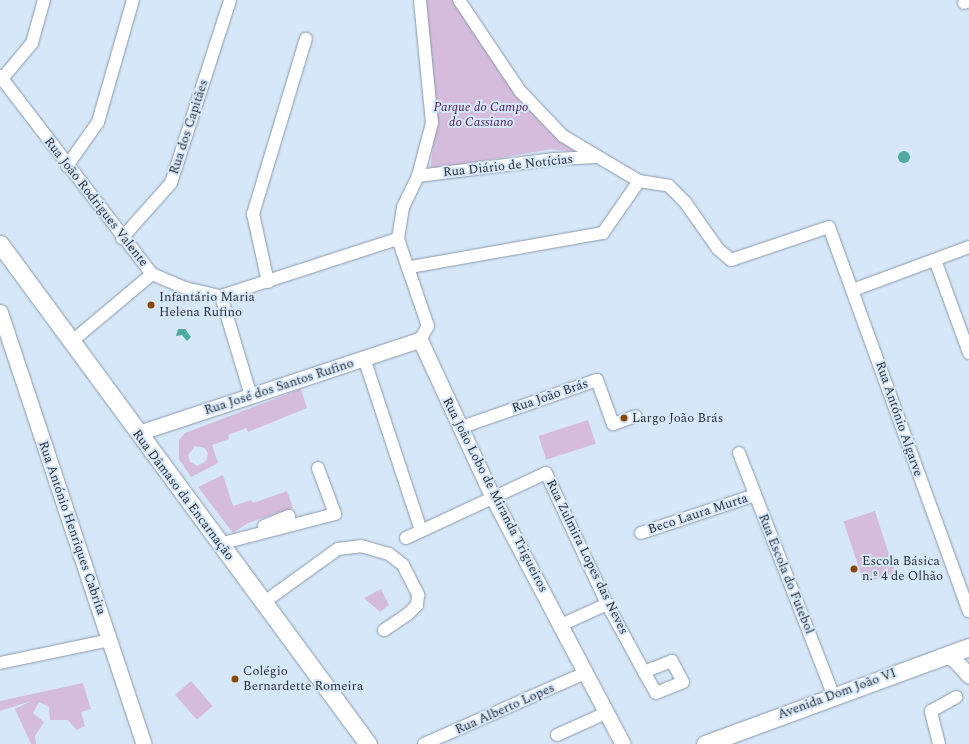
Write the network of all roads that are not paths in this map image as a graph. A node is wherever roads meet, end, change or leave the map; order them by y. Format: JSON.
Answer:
{"nodes":[{"id":1,"x":44,"y":0,"type":"edge"},
{"id":2,"x":133,"y":0,"type":"edge"},
{"id":3,"x":230,"y":0,"type":"edge"},
{"id":4,"x":420,"y":0,"type":"edge"},
{"id":5,"x":459,"y":0,"type":"edge"},
{"id":6,"x":306,"y":39,"type":"dead end"},
{"id":7,"x":1,"y":77,"type":"edge"},
{"id":8,"x":597,"y":157,"type":"junction"},
{"id":9,"x":67,"y":166,"type":"junction"},
{"id":10,"x":418,"y":176,"type":"junction"},
{"id":11,"x":639,"y":181,"type":"junction"},
{"id":12,"x":122,"y":238,"type":"junction"},
{"id":13,"x":398,"y":239,"type":"junction"},
{"id":14,"x":0,"y":244,"type":"edge"},
{"id":15,"x":969,"y":247,"type":"edge"},
{"id":16,"x":935,"y":260,"type":"junction"},
{"id":17,"x":410,"y":267,"type":"junction"},
{"id":18,"x":152,"y":274,"type":"junction"},
{"id":19,"x":268,"y":282,"type":"junction"},
{"id":20,"x":853,"y":290,"type":"junction"},
{"id":21,"x":221,"y":296,"type":"junction"},
{"id":22,"x":0,"y":312,"type":"edge"},
{"id":23,"x":420,"y":340,"type":"junction"},
{"id":24,"x":71,"y":342,"type":"junction"},
{"id":25,"x":969,"y":353,"type":"edge"},
{"id":26,"x":364,"y":358,"type":"junction"},
{"id":27,"x":251,"y":396,"type":"junction"},
{"id":28,"x":636,"y":416,"type":"dead end"},
{"id":29,"x":459,"y":428,"type":"junction"},
{"id":30,"x":138,"y":434,"type":"junction"},
{"id":31,"x":739,"y":453,"type":"dead end"},
{"id":32,"x":318,"y":468,"type":"dead end"},
{"id":33,"x":755,"y":495,"type":"junction"},
{"id":34,"x":492,"y":496,"type":"junction"},
{"id":35,"x":289,"y":516,"type":"dead end"},
{"id":36,"x":421,"y":530,"type":"junction"},
{"id":37,"x":641,"y":533,"type":"dead end"},
{"id":38,"x":251,"y":534,"type":"junction"},
{"id":39,"x":406,"y":538,"type":"dead end"},
{"id":40,"x":219,"y":544,"type":"junction"},
{"id":41,"x":263,"y":603,"type":"junction"},
{"id":42,"x":607,"y":604,"type":"junction"},
{"id":43,"x":969,"y":611,"type":"edge"},
{"id":44,"x":561,"y":625,"type":"junction"},
{"id":45,"x":384,"y":630,"type":"dead end"},
{"id":46,"x":110,"y":640,"type":"junction"},
{"id":47,"x":969,"y":647,"type":"edge"},
{"id":48,"x":941,"y":656,"type":"junction"},
{"id":49,"x":0,"y":663,"type":"edge"},
{"id":50,"x":644,"y":672,"type":"dead end"},
{"id":51,"x":585,"y":674,"type":"junction"},
{"id":52,"x":969,"y":676,"type":"edge"},
{"id":53,"x":834,"y":694,"type":"junction"},
{"id":54,"x":956,"y":698,"type":"dead end"},
{"id":55,"x":606,"y":713,"type":"junction"},
{"id":56,"x":557,"y":735,"type":"dead end"},
{"id":57,"x":144,"y":744,"type":"edge"},
{"id":58,"x":368,"y":744,"type":"edge"},
{"id":59,"x":424,"y":744,"type":"edge"},
{"id":60,"x":623,"y":744,"type":"edge"},
{"id":61,"x":705,"y":744,"type":"edge"},
{"id":62,"x":939,"y":744,"type":"edge"}],
"edges":[{"from":1,"to":7,"type":"street"},
{"from":2,"to":9,"type":"street"},
{"from":3,"to":12,"type":"street","name":"Rua dos Capitães"},
{"from":4,"to":10,"type":"street"},
{"from":5,"to":8,"type":"street","name":"Rua Diário de Notícias"},
{"from":6,"to":19,"type":"street"},
{"from":7,"to":9,"type":"street","name":"Rua João Rodrigues Valente"},
{"from":8,"to":10,"type":"street","name":"Rua Diário de Notícias"},
{"from":8,"to":11,"type":"street","name":"Rua Diário de Notícias"},
{"from":9,"to":12,"type":"street","name":"Rua João Rodrigues Valente"},
{"from":10,"to":13,"type":"street"},
{"from":11,"to":17,"type":"street"},
{"from":11,"to":20,"type":"street","name":"Rua António Algarve"},
{"from":12,"to":18,"type":"street","name":"Rua João Rodrigues Valente"},
{"from":13,"to":17,"type":"street"},
{"from":13,"to":19,"type":"street","name":"Rua João Rodrigues Valente"},
{"from":14,"to":24,"type":"main road","name":"Rua Dâmaso da Encarnação"},
{"from":15,"to":16,"type":"street"},
{"from":16,"to":20,"type":"street"},
{"from":16,"to":25,"type":"street"},
{"from":17,"to":23,"type":"street"},
{"from":18,"to":21,"type":"street","name":"Rua João Rodrigues Valente"},
{"from":18,"to":24,"type":"street"},
{"from":19,"to":21,"type":"street","name":"Rua João Rodrigues Valente"},
{"from":20,"to":43,"type":"street","name":"Rua António Algarve"},
{"from":21,"to":27,"type":"street"},
{"from":22,"to":46,"type":"street","name":"Rua António Henriques Cabrita"},
{"from":23,"to":26,"type":"street","name":"Rua José dos Santos Rufino"},
{"from":23,"to":29,"type":"street","name":"Rua João Lobo de Miranda Trigueiros"},
{"from":24,"to":30,"type":"main road","name":"Rua Dâmaso da Encarnação"},
{"from":26,"to":27,"type":"street","name":"Rua José dos Santos Rufino"},
{"from":26,"to":36,"type":"street"},
{"from":27,"to":30,"type":"street","name":"Rua José dos Santos Rufino"},
{"from":28,"to":29,"type":"street","name":"Rua João Brás"},
{"from":29,"to":34,"type":"street","name":"Rua João Lobo de Miranda Trigueiros"},
{"from":30,"to":40,"type":"main road","name":"Rua Dâmaso da Encarnação"},
{"from":31,"to":33,"type":"street","name":"Rua Escola do Futebol"},
{"from":32,"to":38,"type":"street"},
{"from":33,"to":37,"type":"street","name":"Beco Laura Murta"},
{"from":33,"to":53,"type":"street","name":"Rua Escola do Futebol"},
{"from":34,"to":36,"type":"street"},
{"from":34,"to":42,"type":"street","name":"Rua Zulmira Lopes das Neves"},
{"from":34,"to":44,"type":"street","name":"Rua João Lobo de Miranda Trigueiros"},
{"from":35,"to":38,"type":"street"},
{"from":36,"to":39,"type":"street"},
{"from":38,"to":40,"type":"street"},
{"from":40,"to":41,"type":"main road","name":"Rua Dâmaso da Encarnação"},
{"from":41,"to":45,"type":"street"},
{"from":41,"to":58,"type":"main road","name":"Rua Dâmaso da Encarnação"},
{"from":42,"to":44,"type":"street"},
{"from":42,"to":50,"type":"street","name":"Rua Zulmira Lopes das Neves"},
{"from":44,"to":51,"type":"street","name":"Rua João Lobo de Miranda Trigueiros"},
{"from":46,"to":49,"type":"street"},
{"from":46,"to":57,"type":"street","name":"Rua António Henriques Cabrita"},
{"from":47,"to":48,"type":"main road","name":"Avenida Dom João VI"},
{"from":48,"to":52,"type":"street"},
{"from":48,"to":53,"type":"main road","name":"Avenida Dom João VI"},
{"from":51,"to":55,"type":"street","name":"Rua João Lobo de Miranda Trigueiros"},
{"from":51,"to":59,"type":"street","name":"Rua Alberto Lopes"},
{"from":53,"to":61,"type":"main road","name":"Avenida Dom João VI"},
{"from":54,"to":62,"type":"street"},
{"from":55,"to":56,"type":"street"},
{"from":55,"to":60,"type":"street","name":"Rua João Lobo de Miranda Trigueiros"}]}
